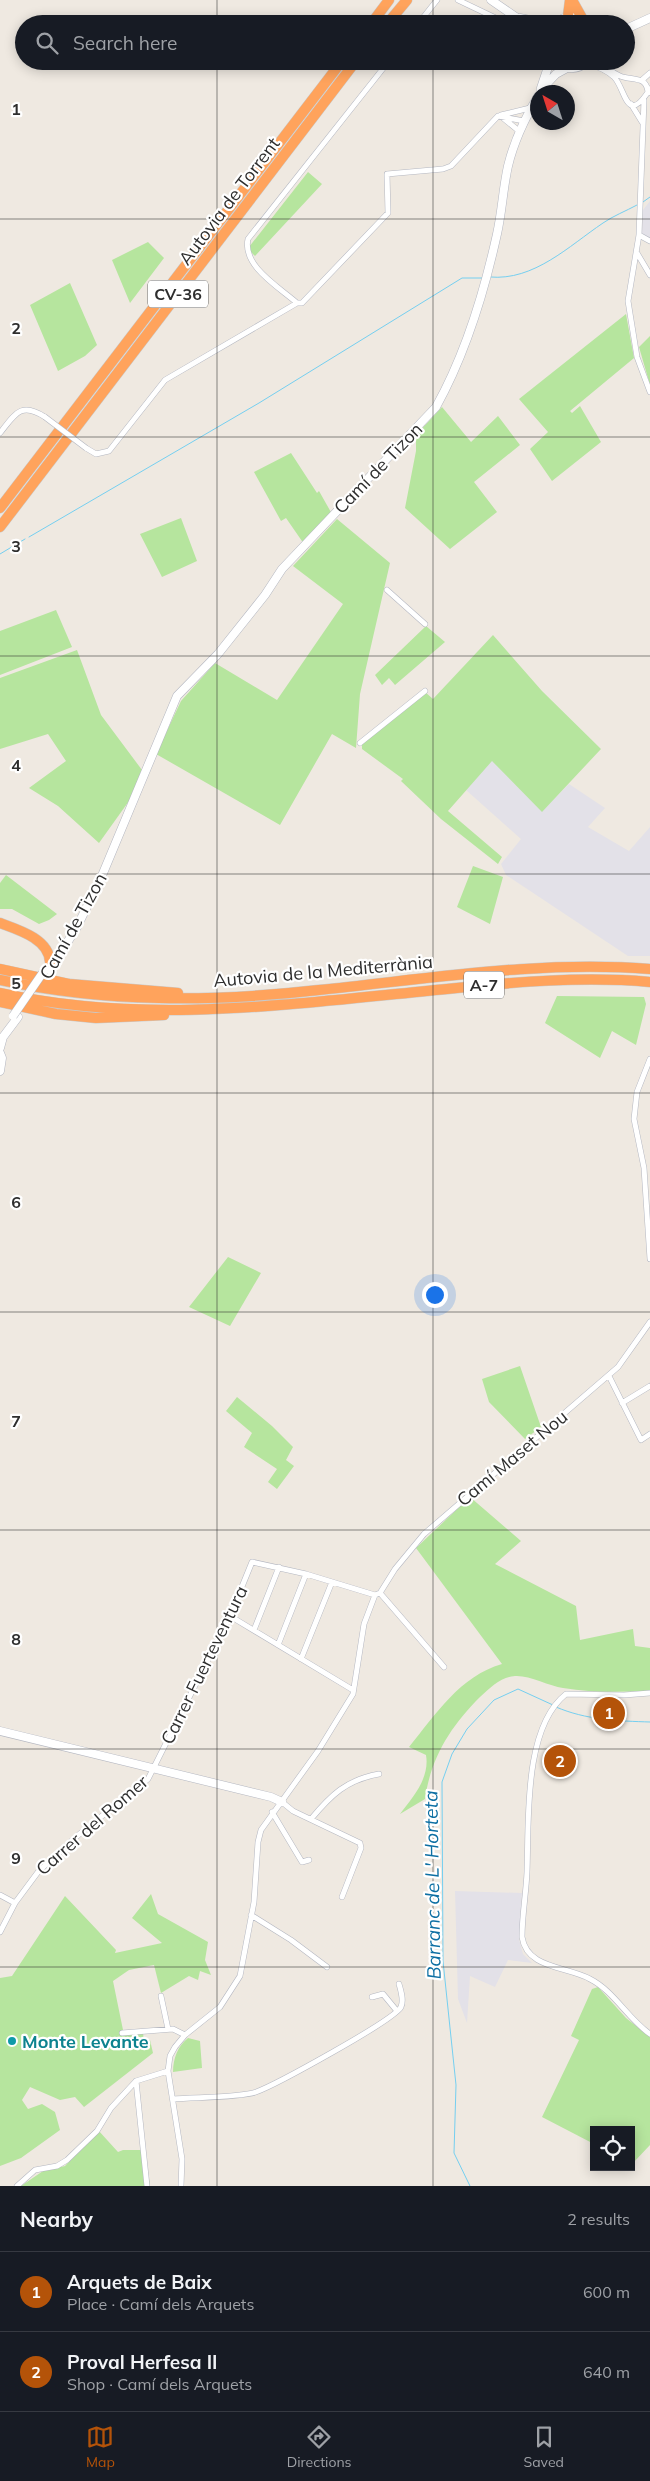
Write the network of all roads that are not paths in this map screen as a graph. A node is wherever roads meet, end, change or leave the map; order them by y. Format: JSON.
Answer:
{"nodes":[{"id":1,"x":384,"y":0,"type":"edge"},
{"id":2,"x":389,"y":0,"type":"edge"},
{"id":3,"x":403,"y":0,"type":"edge"},
{"id":4,"x":407,"y":0,"type":"edge"},
{"id":5,"x":436,"y":0,"type":"edge"},
{"id":6,"x":458,"y":0,"type":"edge"},
{"id":7,"x":491,"y":0,"type":"edge"},
{"id":8,"x":571,"y":0,"type":"edge"},
{"id":9,"x":373,"y":15,"type":"edge"},
{"id":10,"x":378,"y":15,"type":"edge"},
{"id":11,"x":392,"y":15,"type":"edge"},
{"id":12,"x":394,"y":15,"type":"edge"},
{"id":13,"x":425,"y":15,"type":"edge"},
{"id":14,"x":489,"y":15,"type":"edge"},
{"id":15,"x":515,"y":15,"type":"edge"},
{"id":16,"x":568,"y":15,"type":"edge"},
{"id":17,"x":581,"y":15,"type":"edge"},
{"id":18,"x":650,"y":18,"type":"edge"},
{"id":19,"x":635,"y":25,"type":"edge"},
{"id":20,"x":334,"y":70,"type":"edge"},
{"id":21,"x":349,"y":70,"type":"edge"},
{"id":22,"x":382,"y":70,"type":"edge"},
{"id":23,"x":548,"y":70,"type":"edge"},
{"id":24,"x":564,"y":70,"type":"edge"},
{"id":25,"x":604,"y":70,"type":"edge"},
{"id":26,"x":612,"y":70,"type":"edge"},
{"id":27,"x":650,"y":73,"type":"edge"},
{"id":28,"x":630,"y":79,"type":"junction"},
{"id":29,"x":642,"y":80,"type":"junction"},
{"id":30,"x":542,"y":85,"type":"edge"},
{"id":31,"x":546,"y":85,"type":"edge"},
{"id":32,"x":649,"y":91,"type":"edge"},
{"id":33,"x":622,"y":93,"type":"junction"},
{"id":34,"x":644,"y":100,"type":"junction"},
{"id":35,"x":631,"y":104,"type":"junction"},
{"id":36,"x":530,"y":108,"type":"joint"},
{"id":37,"x":498,"y":116,"type":"junction"},
{"id":38,"x":524,"y":121,"type":"junction"},
{"id":39,"x":643,"y":123,"type":"junction"},
{"id":40,"x":518,"y":131,"type":"junction"},
{"id":41,"x":638,"y":235,"type":"junction"},
{"id":42,"x":650,"y":241,"type":"edge"},
{"id":43,"x":636,"y":253,"type":"junction"},
{"id":44,"x":650,"y":275,"type":"edge"},
{"id":45,"x":297,"y":303,"type":"junction"},
{"id":46,"x":650,"y":392,"type":"edge"},
{"id":47,"x":0,"y":433,"type":"edge"},
{"id":48,"x":0,"y":508,"type":"edge"},
{"id":49,"x":0,"y":527,"type":"edge"},
{"id":50,"x":387,"y":590,"type":"dead end"},
{"id":51,"x":425,"y":624,"type":"dead end"},
{"id":52,"x":425,"y":690,"type":"dead end"},
{"id":53,"x":360,"y":743,"type":"dead end"},
{"id":54,"x":135,"y":797,"type":"junction"},
{"id":55,"x":0,"y":923,"type":"edge"},
{"id":56,"x":50,"y":962,"type":"junction"},
{"id":57,"x":0,"y":969,"type":"edge"},
{"id":58,"x":650,"y":969,"type":"edge"},
{"id":59,"x":46,"y":972,"type":"junction"},
{"id":60,"x":0,"y":980,"type":"edge"},
{"id":61,"x":650,"y":982,"type":"edge"},
{"id":62,"x":0,"y":993,"type":"edge"},
{"id":63,"x":196,"y":998,"type":"junction"},
{"id":64,"x":0,"y":1002,"type":"edge"},
{"id":65,"x":226,"y":1009,"type":"junction"},
{"id":66,"x":15,"y":1017,"type":"junction"},
{"id":67,"x":0,"y":1032,"type":"edge"},
{"id":68,"x":0,"y":1048,"type":"edge"},
{"id":69,"x":0,"y":1053,"type":"edge"},
{"id":70,"x":650,"y":1059,"type":"edge"},
{"id":71,"x":0,"y":1070,"type":"edge"},
{"id":72,"x":650,"y":1259,"type":"edge"},
{"id":73,"x":650,"y":1322,"type":"edge"},
{"id":74,"x":609,"y":1376,"type":"junction"},
{"id":75,"x":650,"y":1386,"type":"edge"},
{"id":76,"x":622,"y":1403,"type":"junction"},
{"id":77,"x":650,"y":1434,"type":"edge"},
{"id":78,"x":279,"y":1567,"type":"junction"},
{"id":79,"x":306,"y":1574,"type":"junction"},
{"id":80,"x":332,"y":1582,"type":"junction"},
{"id":81,"x":378,"y":1594,"type":"junction"},
{"id":82,"x":230,"y":1616,"type":"junction"},
{"id":83,"x":254,"y":1630,"type":"junction"},
{"id":84,"x":278,"y":1645,"type":"junction"},
{"id":85,"x":301,"y":1659,"type":"junction"},
{"id":86,"x":444,"y":1667,"type":"dead end"},
{"id":87,"x":353,"y":1690,"type":"junction"},
{"id":88,"x":650,"y":1693,"type":"edge"},
{"id":89,"x":0,"y":1731,"type":"edge"},
{"id":90,"x":154,"y":1769,"type":"junction"},
{"id":91,"x":379,"y":1774,"type":"dead end"},
{"id":92,"x":282,"y":1802,"type":"junction"},
{"id":93,"x":272,"y":1812,"type":"junction"},
{"id":94,"x":311,"y":1819,"type":"junction"},
{"id":95,"x":309,"y":1860,"type":"dead end"},
{"id":96,"x":0,"y":1896,"type":"edge"},
{"id":97,"x":342,"y":1897,"type":"dead end"},
{"id":98,"x":15,"y":1903,"type":"junction"},
{"id":99,"x":251,"y":1915,"type":"junction"},
{"id":100,"x":0,"y":1932,"type":"edge"},
{"id":101,"x":327,"y":1967,"type":"dead end"},
{"id":102,"x":399,"y":1984,"type":"dead end"},
{"id":103,"x":161,"y":1996,"type":"dead end"},
{"id":104,"x":372,"y":1997,"type":"dead end"},
{"id":105,"x":397,"y":2010,"type":"junction"},
{"id":106,"x":168,"y":2029,"type":"junction"},
{"id":107,"x":122,"y":2033,"type":"dead end"},
{"id":108,"x":650,"y":2034,"type":"edge"},
{"id":109,"x":185,"y":2035,"type":"junction"},
{"id":110,"x":168,"y":2071,"type":"junction"},
{"id":111,"x":136,"y":2081,"type":"junction"},
{"id":112,"x":173,"y":2099,"type":"junction"},
{"id":113,"x":18,"y":2186,"type":"edge"},
{"id":114,"x":147,"y":2186,"type":"edge"},
{"id":115,"x":182,"y":2186,"type":"edge"}],
"edges":[{"from":1,"to":9,"type":"highway"},
{"from":2,"to":10,"type":"highway"},
{"from":3,"to":11,"type":"highway"},
{"from":4,"to":12,"type":"highway"},
{"from":5,"to":13,"type":"street"},
{"from":6,"to":14,"type":"street"},
{"from":7,"to":15,"type":"street"},
{"from":8,"to":16,"type":"highway"},
{"from":8,"to":17,"type":"highway"},
{"from":18,"to":19,"type":"street"},
{"from":20,"to":48,"type":"highway","name":"Autovia de Torrent","number":"CV-36"},
{"from":21,"to":49,"type":"highway","name":"Autovia de Torrent","number":"CV-36"},
{"from":22,"to":45,"type":"street"},
{"from":23,"to":30,"type":"street","name":"Camí de Tizon"},
{"from":24,"to":31,"type":"street","name":"Camí de Tizon"},
{"from":25,"to":33,"type":"street"},
{"from":26,"to":28,"type":"street"},
{"from":27,"to":29,"type":"street"},
{"from":28,"to":29,"type":"street"},
{"from":28,"to":33,"type":"street"},
{"from":29,"to":32,"type":"street"},
{"from":32,"to":34,"type":"street"},
{"from":33,"to":35,"type":"street"},
{"from":34,"to":35,"type":"street"},
{"from":34,"to":39,"type":"street"},
{"from":35,"to":39,"type":"street"},
{"from":36,"to":37,"type":"street"},
{"from":36,"to":38,"type":"street","name":"Camí de Tizon"},
{"from":37,"to":38,"type":"street"},
{"from":37,"to":40,"type":"street"},
{"from":37,"to":45,"type":"street"},
{"from":38,"to":40,"type":"street","name":"Camí de Tizon"},
{"from":39,"to":41,"type":"street"},
{"from":40,"to":54,"type":"street","name":"Camí de Tizon"},
{"from":41,"to":42,"type":"street"},
{"from":41,"to":43,"type":"street"},
{"from":43,"to":44,"type":"street"},
{"from":43,"to":46,"type":"street"},
{"from":45,"to":47,"type":"street","bridge":true},
{"from":50,"to":51,"type":"street"},
{"from":52,"to":53,"type":"street"},
{"from":54,"to":56,"type":"street","name":"Camí de Tizon"},
{"from":54,"to":59,"type":"street","name":"Camí de Tizon"},
{"from":55,"to":56,"type":"highway"},
{"from":56,"to":59,"type":"street","name":"Camí de Tizon"},
{"from":57,"to":63,"type":"highway"},
{"from":58,"to":63,"type":"highway","name":"Autovia de la Mediterrània","number":"A-7"},
{"from":59,"to":66,"type":"street","name":"Camí de Tizon","bridge":true},
{"from":60,"to":63,"type":"highway","name":"Autovia de la Mediterrània","number":"A-7"},
{"from":61,"to":65,"type":"highway","name":"Autovia de la Mediterrània","number":"A-7"},
{"from":62,"to":65,"type":"highway","name":"Autovia de la Mediterrània","number":"A-7"},
{"from":64,"to":65,"type":"highway"},
{"from":66,"to":67,"type":"street","name":"Camí de Tizon"},
{"from":66,"to":68,"type":"street","name":"Camí de Tizon"},
{"from":69,"to":71,"type":"street"},
{"from":70,"to":72,"type":"street"},
{"from":73,"to":74,"type":"street","name":"Camí Maset Nou"},
{"from":74,"to":76,"type":"street"},
{"from":74,"to":81,"type":"street","name":"Camí Maset Nou"},
{"from":75,"to":76,"type":"street"},
{"from":76,"to":77,"type":"street"},
{"from":78,"to":79,"type":"street"},
{"from":78,"to":82,"type":"street","name":"Carrer Fuerteventura"},
{"from":78,"to":83,"type":"street"},
{"from":79,"to":80,"type":"street"},
{"from":79,"to":84,"type":"street"},
{"from":80,"to":81,"type":"street"},
{"from":80,"to":85,"type":"street"},
{"from":81,"to":86,"type":"street"},
{"from":81,"to":87,"type":"street","name":"Camí Maset Nou"},
{"from":82,"to":83,"type":"street"},
{"from":82,"to":90,"type":"street","name":"Carrer Fuerteventura"},
{"from":83,"to":84,"type":"street"},
{"from":84,"to":85,"type":"street"},
{"from":85,"to":87,"type":"street"},
{"from":87,"to":92,"type":"street"},
{"from":88,"to":108,"type":"street"},
{"from":89,"to":90,"type":"street"},
{"from":90,"to":92,"type":"street"},
{"from":90,"to":98,"type":"street","name":"Carrer del Romer"},
{"from":91,"to":94,"type":"street"},
{"from":92,"to":93,"type":"street"},
{"from":92,"to":94,"type":"street"},
{"from":93,"to":95,"type":"street"},
{"from":93,"to":99,"type":"street"},
{"from":94,"to":97,"type":"street"},
{"from":96,"to":98,"type":"street"},
{"from":98,"to":100,"type":"street","name":"Carrer del Romer"},
{"from":99,"to":101,"type":"street"},
{"from":99,"to":109,"type":"street"},
{"from":102,"to":105,"type":"street"},
{"from":103,"to":106,"type":"street"},
{"from":104,"to":105,"type":"street"},
{"from":105,"to":112,"type":"street"},
{"from":106,"to":107,"type":"street"},
{"from":106,"to":109,"type":"street"},
{"from":109,"to":110,"type":"street"},
{"from":110,"to":111,"type":"street"},
{"from":110,"to":112,"type":"street"},
{"from":111,"to":113,"type":"street"},
{"from":111,"to":114,"type":"street"},
{"from":112,"to":115,"type":"street"}]}
